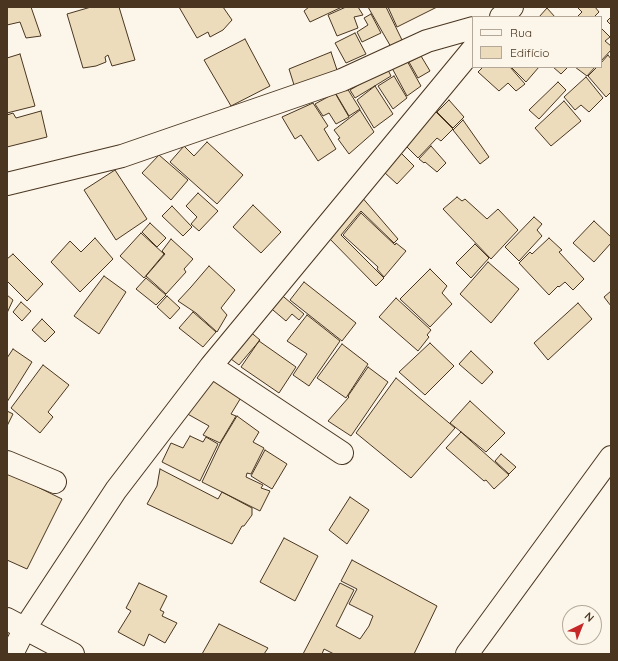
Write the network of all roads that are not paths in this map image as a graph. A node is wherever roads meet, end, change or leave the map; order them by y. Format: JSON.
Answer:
{"nodes":[{"id":1,"x":512,"y":7,"type":"edge"},
{"id":2,"x":502,"y":16,"type":"edge"},
{"id":3,"x":472,"y":28,"type":"edge"},
{"id":4,"x":472,"y":50,"type":"edge"},
{"id":5,"x":7,"y":184,"type":"edge"},
{"id":6,"x":211,"y":366,"type":"junction"},
{"id":7,"x":342,"y":453,"type":"dead end"},
{"id":8,"x":611,"y":458,"type":"edge"},
{"id":9,"x":7,"y":462,"type":"edge"},
{"id":10,"x":55,"y":482,"type":"dead end"},
{"id":11,"x":16,"y":623,"type":"edge"},
{"id":12,"x":12,"y":654,"type":"edge"},
{"id":13,"x":73,"y":654,"type":"edge"},
{"id":14,"x":467,"y":654,"type":"edge"}],
"edges":[{"from":1,"to":2,"type":"street"},
{"from":3,"to":5,"type":"street"},
{"from":4,"to":6,"type":"street"},
{"from":6,"to":7,"type":"street"},
{"from":6,"to":11,"type":"street"},
{"from":8,"to":14,"type":"street"},
{"from":9,"to":10,"type":"street"},
{"from":11,"to":12,"type":"street"},
{"from":11,"to":13,"type":"street"}]}
